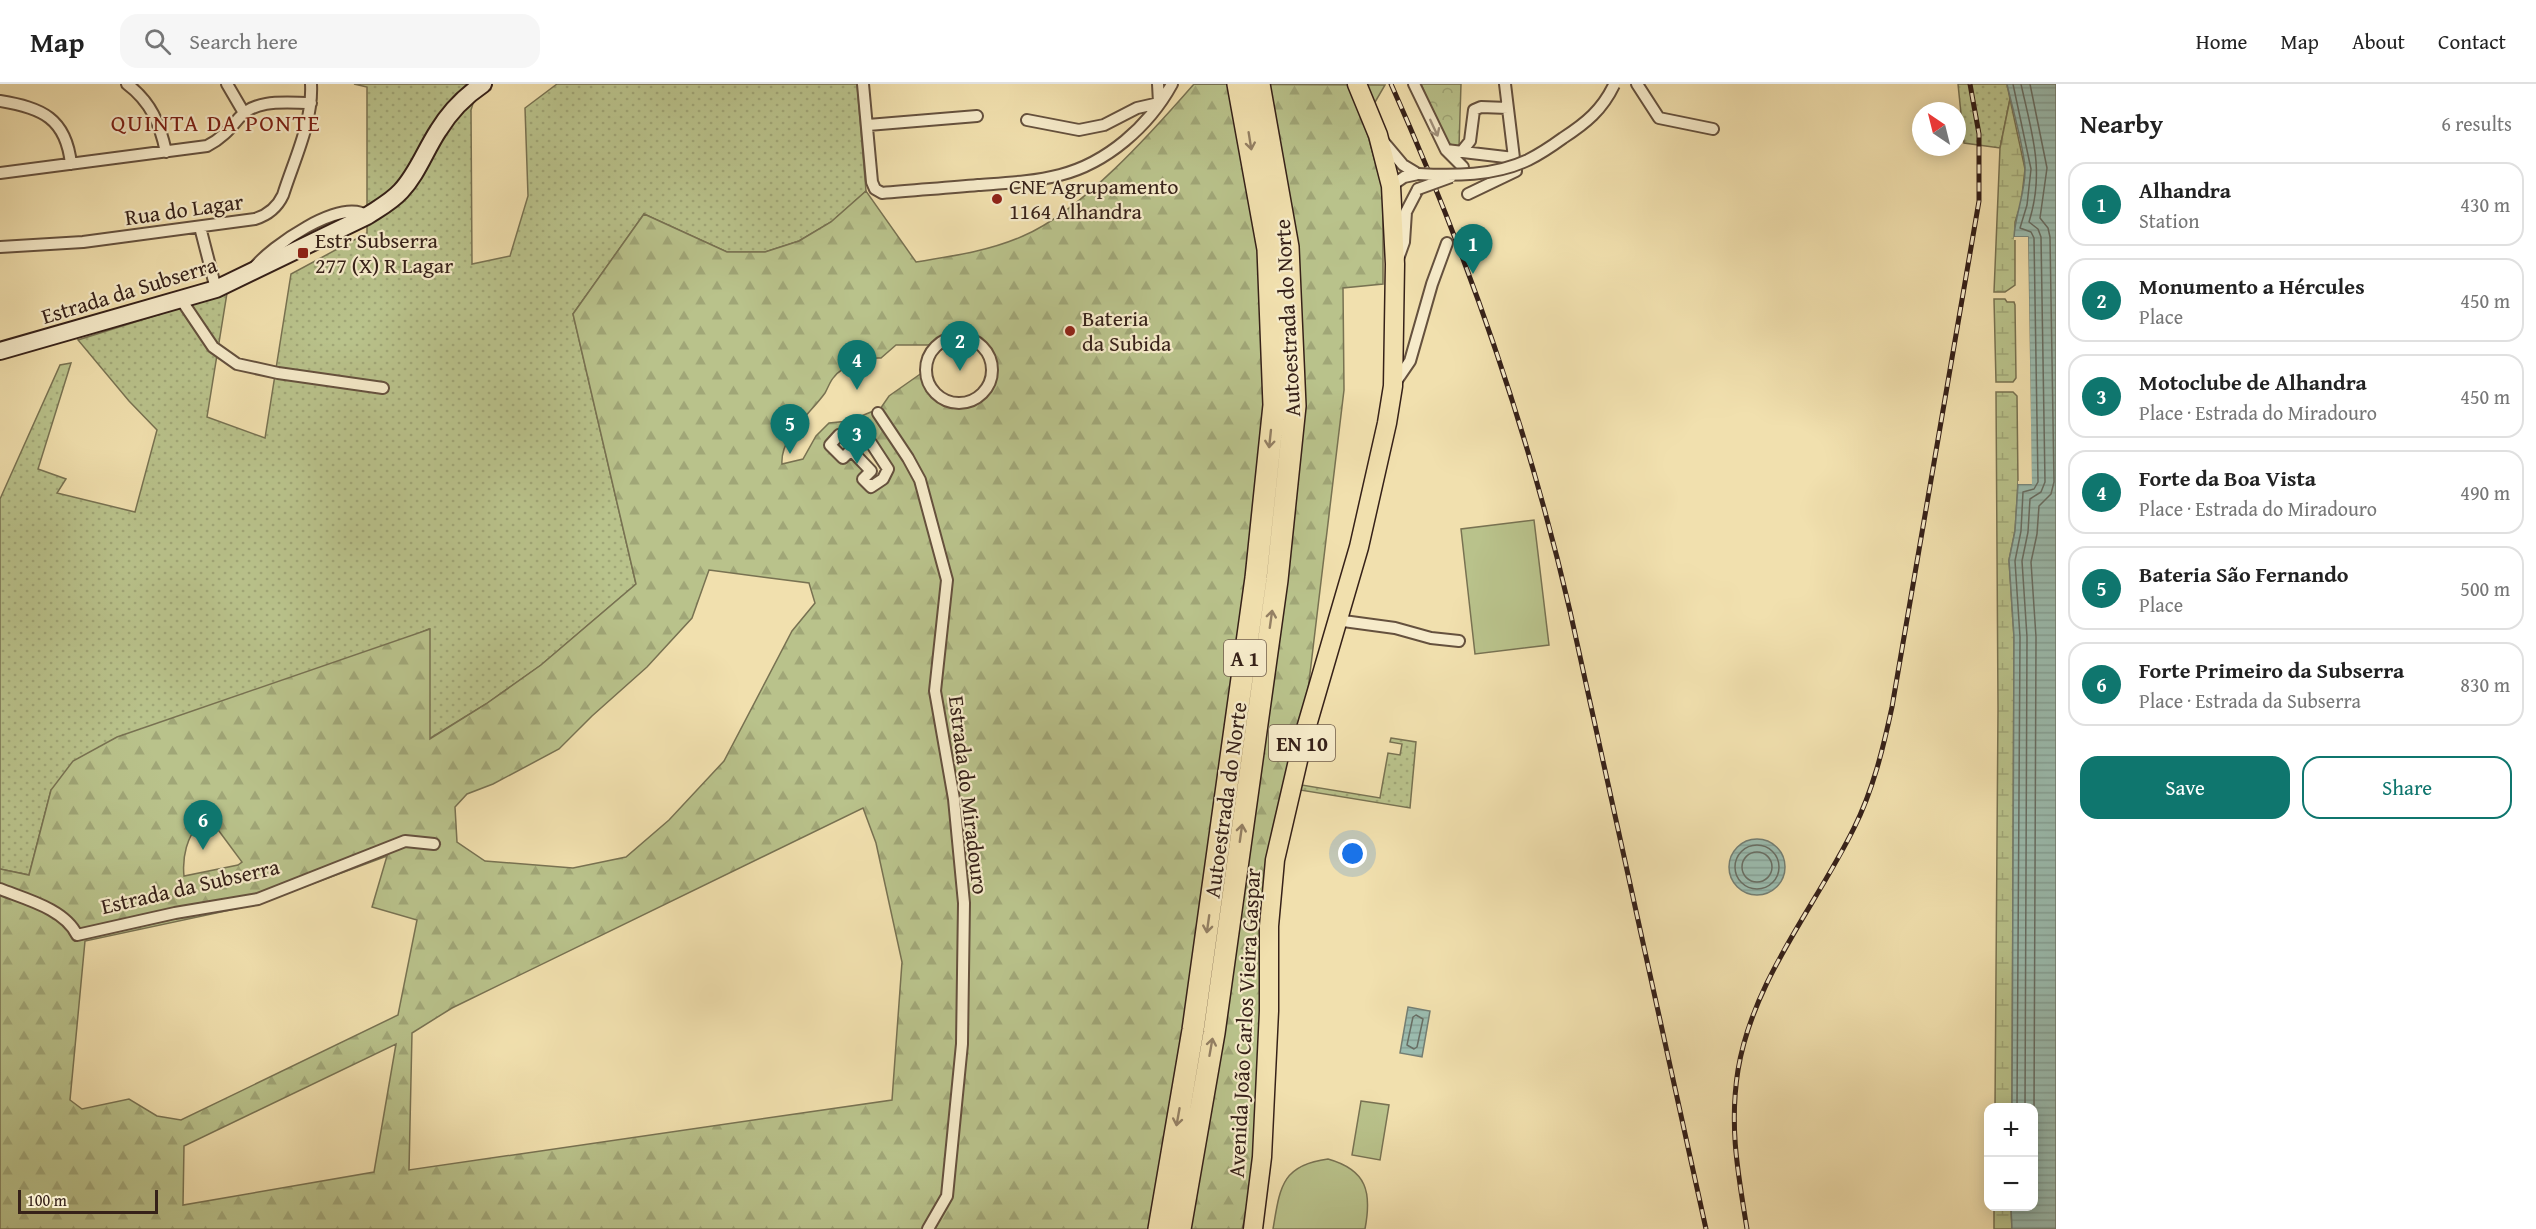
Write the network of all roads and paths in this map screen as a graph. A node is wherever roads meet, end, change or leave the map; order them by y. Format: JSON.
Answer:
{"nodes":[{"id":1,"x":128,"y":84,"type":"edge"},
{"id":2,"x":227,"y":84,"type":"edge"},
{"id":3,"x":312,"y":84,"type":"edge"},
{"id":4,"x":483,"y":84,"type":"edge"},
{"id":5,"x":863,"y":84,"type":"edge"},
{"id":6,"x":1158,"y":84,"type":"edge"},
{"id":7,"x":1172,"y":84,"type":"edge"},
{"id":8,"x":1238,"y":84,"type":"edge"},
{"id":9,"x":1259,"y":84,"type":"edge"},
{"id":10,"x":1357,"y":84,"type":"edge"},
{"id":11,"x":1414,"y":84,"type":"edge"},
{"id":12,"x":1505,"y":84,"type":"edge"},
{"id":13,"x":1614,"y":84,"type":"edge"},
{"id":14,"x":1637,"y":84,"type":"edge"},
{"id":15,"x":0,"y":101,"type":"edge"},
{"id":16,"x":311,"y":103,"type":"junction"},
{"id":17,"x":1159,"y":103,"type":"junction"},
{"id":18,"x":1508,"y":108,"type":"junction"},
{"id":19,"x":244,"y":113,"type":"junction"},
{"id":20,"x":977,"y":116,"type":"dead end"},
{"id":21,"x":1027,"y":120,"type":"dead end"},
{"id":22,"x":868,"y":125,"type":"junction"},
{"id":23,"x":1713,"y":129,"type":"dead end"},
{"id":24,"x":1378,"y":135,"type":"junction"},
{"id":25,"x":1446,"y":150,"type":"junction"},
{"id":26,"x":1462,"y":151,"type":"junction"},
{"id":27,"x":166,"y":152,"type":"junction"},
{"id":28,"x":1514,"y":158,"type":"junction"},
{"id":29,"x":71,"y":164,"type":"junction"},
{"id":30,"x":1463,"y":167,"type":"dead end"},
{"id":31,"x":0,"y":173,"type":"edge"},
{"id":32,"x":1418,"y":174,"type":"junction"},
{"id":33,"x":1454,"y":176,"type":"junction"},
{"id":34,"x":1405,"y":185,"type":"junction"},
{"id":35,"x":1468,"y":194,"type":"dead end"},
{"id":36,"x":200,"y":227,"type":"junction"},
{"id":37,"x":1447,"y":243,"type":"dead end"},
{"id":38,"x":0,"y":247,"type":"edge"},
{"id":39,"x":1395,"y":264,"type":"junction"},
{"id":40,"x":216,"y":289,"type":"junction"},
{"id":41,"x":182,"y":301,"type":"junction"},
{"id":42,"x":0,"y":351,"type":"edge"},
{"id":43,"x":927,"y":362,"type":"joint"},
{"id":44,"x":1394,"y":386,"type":"junction"},
{"id":45,"x":383,"y":388,"type":"dead end"},
{"id":46,"x":878,"y":413,"type":"dead end"},
{"id":47,"x":863,"y":478,"type":"joint"},
{"id":48,"x":1336,"y":620,"type":"junction"},
{"id":49,"x":1459,"y":642,"type":"dead end"},
{"id":50,"x":434,"y":844,"type":"dead end"},
{"id":51,"x":0,"y":889,"type":"edge"},
{"id":52,"x":928,"y":1229,"type":"edge"},
{"id":53,"x":1158,"y":1229,"type":"edge"},
{"id":54,"x":1180,"y":1229,"type":"edge"},
{"id":55,"x":1253,"y":1229,"type":"edge"}],
"edges":[{"from":1,"to":27,"type":"street"},
{"from":2,"to":19,"type":"street"},
{"from":3,"to":16,"type":"street","name":"Rua do Lagar"},
{"from":4,"to":40,"type":"street","name":"Estrada da Subserra"},
{"from":5,"to":22,"type":"street"},
{"from":6,"to":17,"type":"street"},
{"from":7,"to":17,"type":"street"},
{"from":8,"to":53,"type":"highway","name":"Autoestrada do Norte","number":"A 1","one_way":true},
{"from":54,"to":9,"type":"highway","name":"Autoestrada do Norte","number":"A 1","one_way":true},
{"from":10,"to":24,"type":"main road","name":"Avenida João Carlos Vieira Gaspar","number":"EN 10"},
{"from":11,"to":25,"type":"street","one_way":true},
{"from":12,"to":18,"type":"street"},
{"from":13,"to":33,"type":"street","bridge":true},
{"from":14,"to":23,"type":"street"},
{"from":15,"to":29,"type":"street"},
{"from":16,"to":19,"type":"street"},
{"from":16,"to":36,"type":"street","name":"Rua do Lagar"},
{"from":17,"to":21,"type":"street"},
{"from":17,"to":22,"type":"street"},
{"from":18,"to":26,"type":"street"},
{"from":18,"to":28,"type":"street"},
{"from":19,"to":27,"type":"street"},
{"from":20,"to":22,"type":"street"},
{"from":24,"to":32,"type":"street"},
{"from":24,"to":34,"type":"main road","name":"Avenida João Carlos Vieira Gaspar","number":"EN 10"},
{"from":25,"to":26,"type":"street"},
{"from":25,"to":30,"type":"street"},
{"from":26,"to":28,"type":"street"},
{"from":27,"to":29,"type":"street"},
{"from":28,"to":35,"type":"street"},
{"from":29,"to":31,"type":"street"},
{"from":32,"to":33,"type":"street","bridge":true},
{"from":32,"to":34,"type":"street"},
{"from":33,"to":34,"type":"street","bridge":true},
{"from":34,"to":39,"type":"main road","name":"Avenida João Carlos Vieira Gaspar","number":"EN 10"},
{"from":34,"to":39,"type":"street"},
{"from":36,"to":38,"type":"street","name":"Rua do Lagar"},
{"from":36,"to":40,"type":"street"},
{"from":37,"to":44,"type":"street"},
{"from":39,"to":44,"type":"main road","name":"Avenida João Carlos Vieira Gaspar","number":"EN 10"},
{"from":40,"to":41,"type":"street","name":"Estrada da Subserra"},
{"from":41,"to":42,"type":"street","name":"Estrada da Subserra"},
{"from":41,"to":45,"type":"street"},
{"from":43,"to":43,"type":"street"},
{"from":44,"to":48,"type":"main road","name":"Avenida João Carlos Vieira Gaspar","number":"EN 10"},
{"from":46,"to":52,"type":"street","name":"Estrada do Miradouro"},
{"from":47,"to":47,"type":"street"},
{"from":48,"to":49,"type":"street"},
{"from":48,"to":55,"type":"main road","name":"Avenida João Carlos Vieira Gaspar","number":"EN 10"},
{"from":50,"to":51,"type":"street","name":"Estrada da Subserra"}]}
